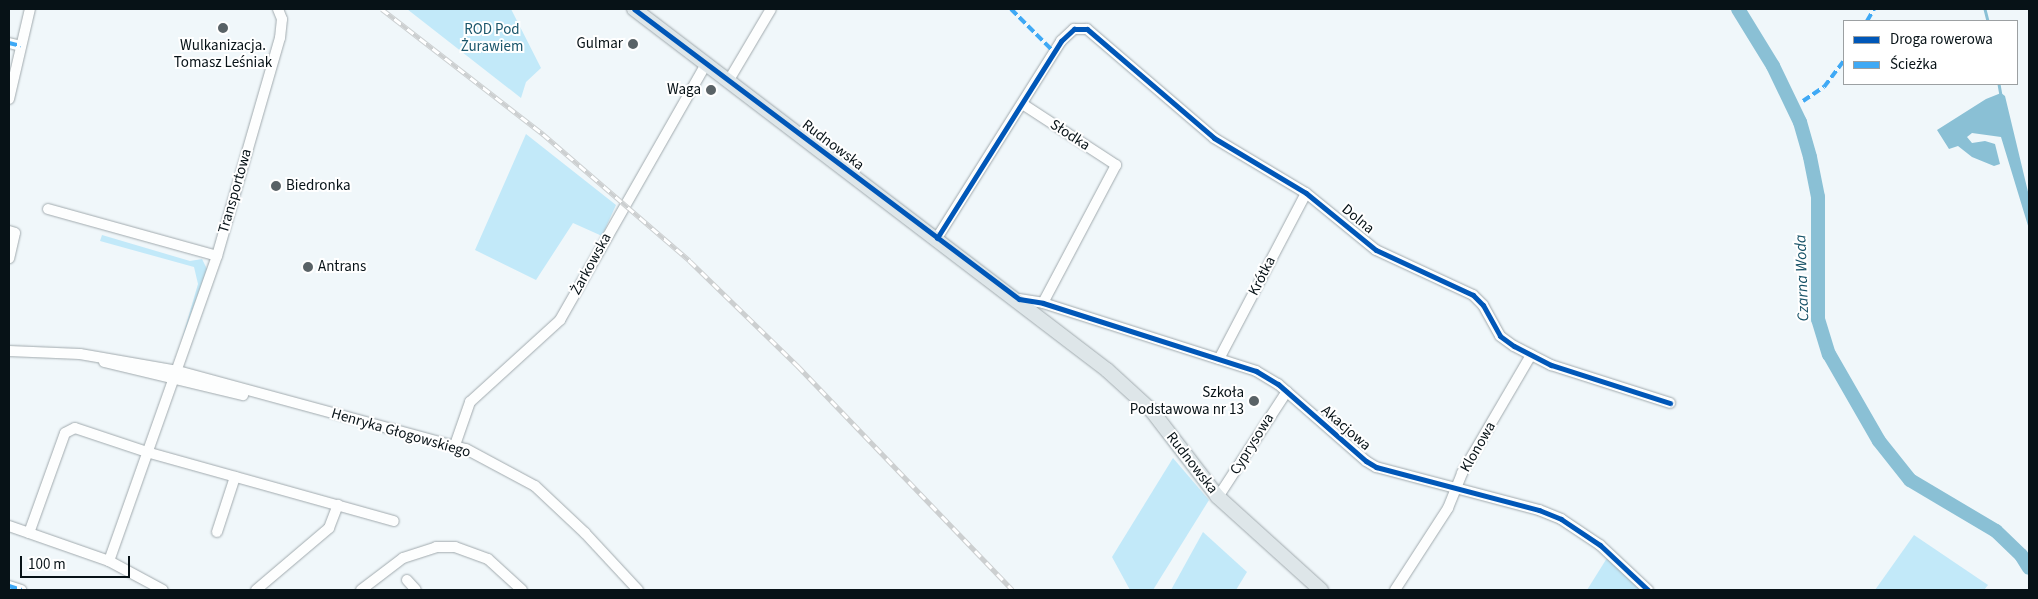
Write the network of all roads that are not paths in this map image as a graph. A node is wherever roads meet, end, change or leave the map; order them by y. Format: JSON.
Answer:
{"nodes":[{"id":1,"x":30,"y":9,"type":"edge"},
{"id":2,"x":278,"y":9,"type":"edge"},
{"id":3,"x":634,"y":9,"type":"edge"},
{"id":4,"x":771,"y":9,"type":"edge"},
{"id":5,"x":9,"y":43,"type":"edge"},
{"id":6,"x":21,"y":46,"type":"junction"},
{"id":7,"x":706,"y":64,"type":"junction"},
{"id":8,"x":729,"y":80,"type":"junction"},
{"id":9,"x":9,"y":99,"type":"edge"},
{"id":10,"x":1024,"y":105,"type":"junction"},
{"id":11,"x":1306,"y":193,"type":"junction"},
{"id":12,"x":48,"y":209,"type":"dead end"},
{"id":13,"x":9,"y":231,"type":"edge"},
{"id":14,"x":938,"y":238,"type":"junction"},
{"id":15,"x":216,"y":256,"type":"junction"},
{"id":16,"x":9,"y":258,"type":"edge"},
{"id":17,"x":1019,"y":299,"type":"junction"},
{"id":18,"x":1043,"y":303,"type":"junction"},
{"id":19,"x":9,"y":350,"type":"edge"},
{"id":20,"x":1531,"y":355,"type":"junction"},
{"id":21,"x":1219,"y":359,"type":"junction"},
{"id":22,"x":177,"y":376,"type":"junction"},
{"id":23,"x":1287,"y":391,"type":"junction"},
{"id":24,"x":1670,"y":403,"type":"dead end"},
{"id":25,"x":455,"y":444,"type":"junction"},
{"id":26,"x":150,"y":452,"type":"junction"},
{"id":27,"x":235,"y":477,"type":"junction"},
{"id":28,"x":1457,"y":488,"type":"junction"},
{"id":29,"x":1218,"y":497,"type":"junction"},
{"id":30,"x":338,"y":505,"type":"junction"},
{"id":31,"x":394,"y":521,"type":"dead end"},
{"id":32,"x":9,"y":526,"type":"edge"},
{"id":33,"x":217,"y":532,"type":"dead end"},
{"id":34,"x":29,"y":533,"type":"junction"},
{"id":35,"x":109,"y":561,"type":"junction"},
{"id":36,"x":406,"y":580,"type":"dead end"},
{"id":37,"x":9,"y":586,"type":"edge"},
{"id":38,"x":21,"y":590,"type":"edge"},
{"id":39,"x":161,"y":590,"type":"edge"},
{"id":40,"x":256,"y":590,"type":"edge"},
{"id":41,"x":361,"y":590,"type":"edge"},
{"id":42,"x":416,"y":590,"type":"edge"},
{"id":43,"x":522,"y":590,"type":"edge"},
{"id":44,"x":638,"y":590,"type":"edge"},
{"id":45,"x":1321,"y":590,"type":"edge"},
{"id":46,"x":1395,"y":590,"type":"edge"},
{"id":47,"x":1648,"y":590,"type":"edge"}],
"edges":[{"from":1,"to":6,"type":"street"},
{"from":2,"to":15,"type":"street","name":"Transportowa"},
{"from":3,"to":7,"type":"main road","name":"Rudnowska"},
{"from":4,"to":8,"type":"street"},
{"from":5,"to":6,"type":"street"},
{"from":6,"to":9,"type":"street"},
{"from":7,"to":8,"type":"main road","name":"Rudnowska"},
{"from":7,"to":25,"type":"street","name":"Żarkowska"},
{"from":8,"to":14,"type":"main road","name":"Rudnowska"},
{"from":10,"to":11,"type":"street","name":"Dolna"},
{"from":10,"to":14,"type":"street"},
{"from":10,"to":18,"type":"street","name":"Słodka"},
{"from":11,"to":20,"type":"street","name":"Dolna"},
{"from":11,"to":21,"type":"street","name":"Krótka"},
{"from":12,"to":15,"type":"street"},
{"from":13,"to":16,"type":"street"},
{"from":14,"to":17,"type":"main road","name":"Rudnowska"},
{"from":15,"to":22,"type":"street","name":"Transportowa"},
{"from":17,"to":18,"type":"street","name":"Akacjowa"},
{"from":17,"to":29,"type":"main road","name":"Rudnowska"},
{"from":18,"to":21,"type":"street","name":"Akacjowa"},
{"from":19,"to":22,"type":"street","name":"Henryka Głogowskiego"},
{"from":20,"to":24,"type":"street","name":"Dolna"},
{"from":20,"to":28,"type":"street","name":"Klonowa"},
{"from":21,"to":23,"type":"street","name":"Akacjowa"},
{"from":22,"to":25,"type":"street","name":"Henryka Głogowskiego"},
{"from":22,"to":26,"type":"street","name":"Transportowa"},
{"from":23,"to":28,"type":"street","name":"Akacjowa"},
{"from":23,"to":29,"type":"street","name":"Cyprysowa"},
{"from":25,"to":44,"type":"street","name":"Henryka Głogowskiego"},
{"from":26,"to":27,"type":"street"},
{"from":26,"to":34,"type":"street"},
{"from":26,"to":35,"type":"street","name":"Transportowa"},
{"from":27,"to":30,"type":"street"},
{"from":27,"to":33,"type":"street"},
{"from":28,"to":46,"type":"street","name":"Klonowa"},
{"from":28,"to":47,"type":"street","name":"Akacjowa"},
{"from":29,"to":45,"type":"main road","name":"Rudnowska"},
{"from":30,"to":31,"type":"street"},
{"from":30,"to":40,"type":"street"},
{"from":32,"to":34,"type":"street"},
{"from":34,"to":35,"type":"street"},
{"from":35,"to":39,"type":"street"},
{"from":36,"to":42,"type":"street"},
{"from":37,"to":38,"type":"street"},
{"from":41,"to":43,"type":"street"}]}
